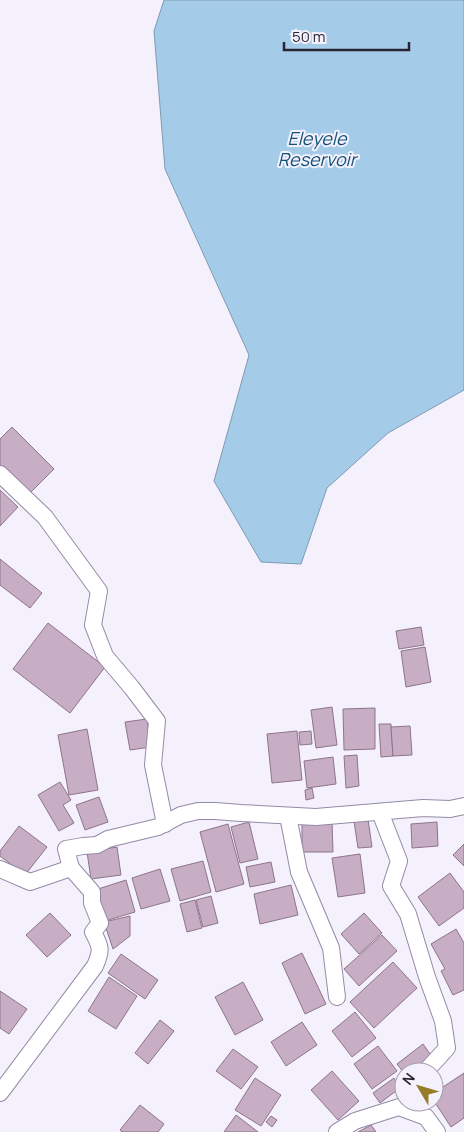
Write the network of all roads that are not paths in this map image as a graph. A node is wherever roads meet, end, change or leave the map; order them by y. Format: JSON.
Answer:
{"nodes":[{"id":1,"x":0,"y":474,"type":"edge"},
{"id":2,"x":464,"y":806,"type":"edge"},
{"id":3,"x":380,"y":812,"type":"junction"},
{"id":4,"x":288,"y":816,"type":"junction"},
{"id":5,"x":165,"y":824,"type":"junction"},
{"id":6,"x":71,"y":868,"type":"junction"},
{"id":7,"x":0,"y":869,"type":"edge"},
{"id":8,"x":337,"y":997,"type":"dead end"},
{"id":9,"x":434,"y":1062,"type":"edge"},
{"id":10,"x":0,"y":1093,"type":"edge"},
{"id":11,"x":394,"y":1106,"type":"edge"},
{"id":12,"x":417,"y":1112,"type":"edge"},
{"id":13,"x":337,"y":1132,"type":"edge"},
{"id":14,"x":437,"y":1132,"type":"edge"}],
"edges":[{"from":1,"to":5,"type":"street"},
{"from":2,"to":3,"type":"street"},
{"from":3,"to":4,"type":"street"},
{"from":3,"to":9,"type":"street"},
{"from":4,"to":5,"type":"street"},
{"from":4,"to":8,"type":"street"},
{"from":5,"to":6,"type":"street"},
{"from":6,"to":7,"type":"street"},
{"from":6,"to":10,"type":"street"},
{"from":11,"to":13,"type":"street"},
{"from":12,"to":14,"type":"street"}]}
